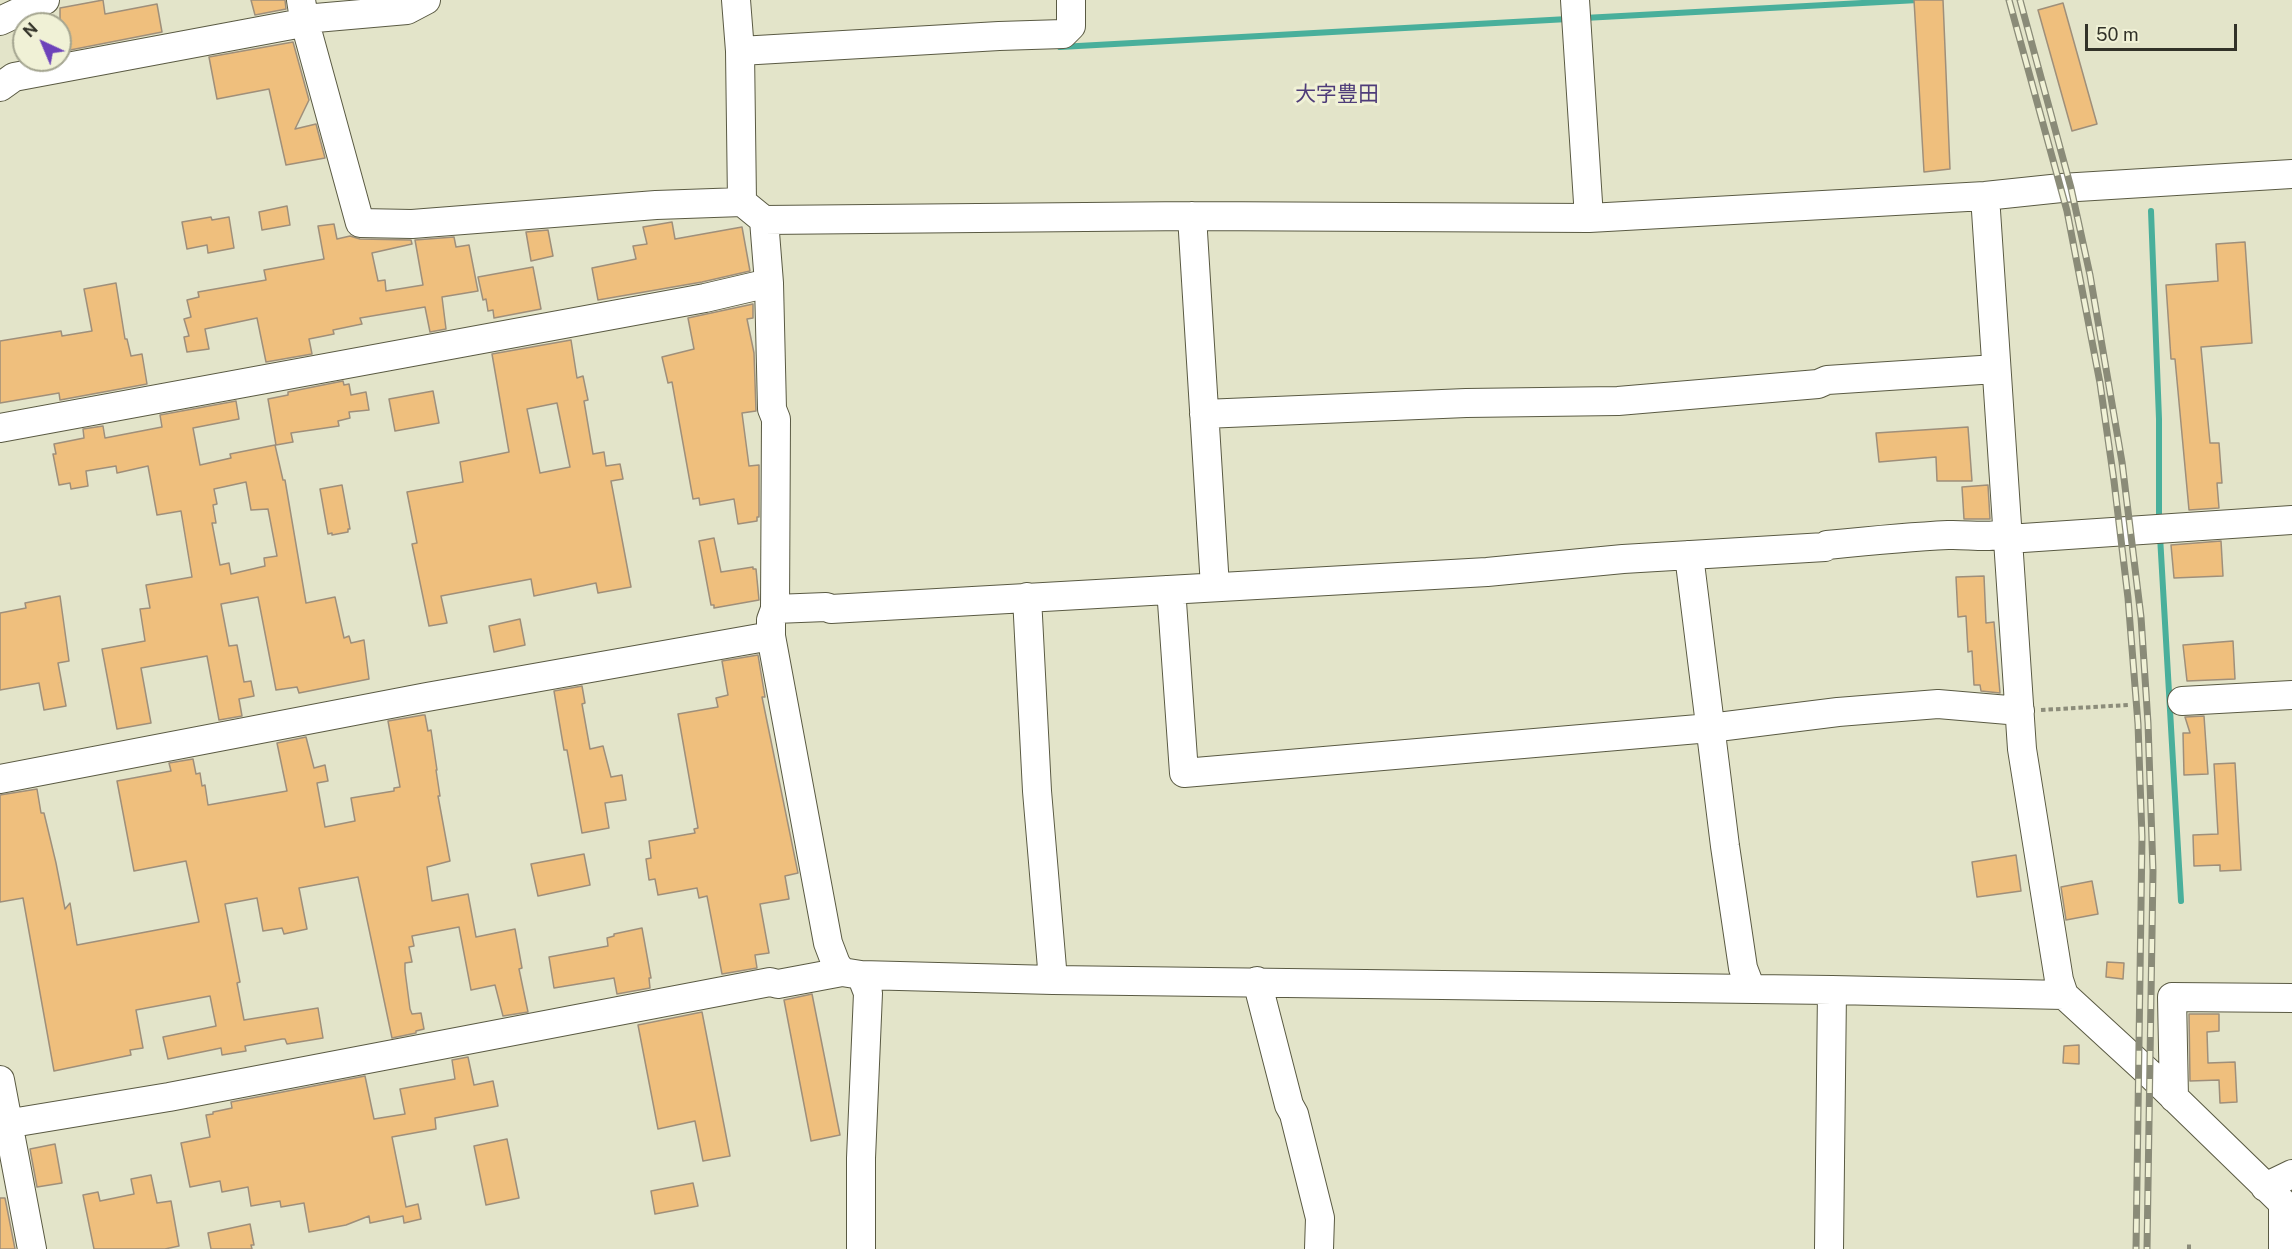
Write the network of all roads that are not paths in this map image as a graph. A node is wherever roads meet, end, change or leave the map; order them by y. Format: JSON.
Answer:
{"nodes":[{"id":1,"x":45,"y":0,"type":"edge"},
{"id":2,"x":426,"y":0,"type":"edge"},
{"id":3,"x":736,"y":0,"type":"edge"},
{"id":4,"x":1071,"y":0,"type":"edge"},
{"id":5,"x":302,"y":10,"type":"edge"},
{"id":6,"x":1576,"y":13,"type":"edge"},
{"id":7,"x":0,"y":21,"type":"edge"},
{"id":8,"x":740,"y":51,"type":"junction"},
{"id":9,"x":0,"y":87,"type":"edge"},
{"id":10,"x":2292,"y":174,"type":"edge"},
{"id":11,"x":1985,"y":196,"type":"junction"},
{"id":12,"x":742,"y":202,"type":"junction"},
{"id":13,"x":1192,"y":216,"type":"junction"},
{"id":14,"x":1589,"y":218,"type":"junction"},
{"id":15,"x":764,"y":220,"type":"junction"},
{"id":16,"x":770,"y":283,"type":"junction"},
{"id":17,"x":1996,"y":369,"type":"junction"},
{"id":18,"x":1204,"y":414,"type":"junction"},
{"id":19,"x":0,"y":428,"type":"edge"},
{"id":20,"x":2292,"y":520,"type":"edge"},
{"id":21,"x":2007,"y":536,"type":"junction"},
{"id":22,"x":1689,"y":555,"type":"junction"},
{"id":23,"x":1215,"y":587,"type":"junction"},
{"id":24,"x":1167,"y":590,"type":"junction"},
{"id":25,"x":1027,"y":597,"type":"junction"},
{"id":26,"x":773,"y":622,"type":"junction"},
{"id":27,"x":2292,"y":695,"type":"edge"},
{"id":28,"x":2182,"y":700,"type":"dead end"},
{"id":29,"x":2020,"y":711,"type":"junction"},
{"id":30,"x":1710,"y":728,"type":"junction"},
{"id":31,"x":0,"y":779,"type":"edge"},
{"id":32,"x":851,"y":974,"type":"junction"},
{"id":33,"x":1053,"y":980,"type":"junction"},
{"id":34,"x":1257,"y":981,"type":"junction"},
{"id":35,"x":1751,"y":989,"type":"junction"},
{"id":36,"x":1833,"y":990,"type":"junction"},
{"id":37,"x":2064,"y":995,"type":"junction"},
{"id":38,"x":2292,"y":998,"type":"edge"},
{"id":39,"x":0,"y":1080,"type":"edge"},
{"id":40,"x":2174,"y":1098,"type":"junction"},
{"id":41,"x":4,"y":1124,"type":"edge"},
{"id":42,"x":2292,"y":1174,"type":"edge"},
{"id":43,"x":2280,"y":1201,"type":"edge"},
{"id":44,"x":32,"y":1249,"type":"edge"},
{"id":45,"x":861,"y":1249,"type":"edge"},
{"id":46,"x":1319,"y":1249,"type":"edge"},
{"id":47,"x":1829,"y":1249,"type":"edge"},
{"id":48,"x":2283,"y":1249,"type":"edge"}],
"edges":[{"from":1,"to":7,"type":"street"},
{"from":2,"to":5,"type":"street"},
{"from":3,"to":8,"type":"street"},
{"from":4,"to":8,"type":"street"},
{"from":5,"to":9,"type":"street"},
{"from":5,"to":12,"type":"street"},
{"from":6,"to":14,"type":"street"},
{"from":8,"to":12,"type":"street"},
{"from":10,"to":11,"type":"street"},
{"from":11,"to":14,"type":"street"},
{"from":11,"to":17,"type":"street"},
{"from":12,"to":15,"type":"street"},
{"from":13,"to":14,"type":"street"},
{"from":13,"to":15,"type":"street"},
{"from":13,"to":18,"type":"street"},
{"from":15,"to":16,"type":"street"},
{"from":16,"to":19,"type":"street"},
{"from":16,"to":26,"type":"street"},
{"from":17,"to":18,"type":"street"},
{"from":17,"to":21,"type":"street"},
{"from":18,"to":23,"type":"street"},
{"from":20,"to":21,"type":"street"},
{"from":21,"to":22,"type":"street"},
{"from":21,"to":29,"type":"street"},
{"from":22,"to":23,"type":"street"},
{"from":22,"to":30,"type":"street"},
{"from":23,"to":24,"type":"street"},
{"from":24,"to":25,"type":"street"},
{"from":24,"to":30,"type":"street"},
{"from":25,"to":26,"type":"street"},
{"from":25,"to":33,"type":"street"},
{"from":26,"to":31,"type":"street"},
{"from":26,"to":32,"type":"street"},
{"from":27,"to":28,"type":"street"},
{"from":29,"to":30,"type":"street"},
{"from":29,"to":37,"type":"street"},
{"from":30,"to":35,"type":"street"},
{"from":32,"to":33,"type":"street"},
{"from":32,"to":41,"type":"street"},
{"from":32,"to":45,"type":"street"},
{"from":33,"to":34,"type":"street"},
{"from":34,"to":35,"type":"street"},
{"from":34,"to":46,"type":"street"},
{"from":35,"to":36,"type":"street"},
{"from":36,"to":37,"type":"street"},
{"from":36,"to":47,"type":"street"},
{"from":37,"to":40,"type":"street"},
{"from":38,"to":40,"type":"street"},
{"from":39,"to":41,"type":"street"},
{"from":40,"to":43,"type":"street"},
{"from":41,"to":44,"type":"street"},
{"from":42,"to":43,"type":"street"},
{"from":43,"to":48,"type":"street"}]}
